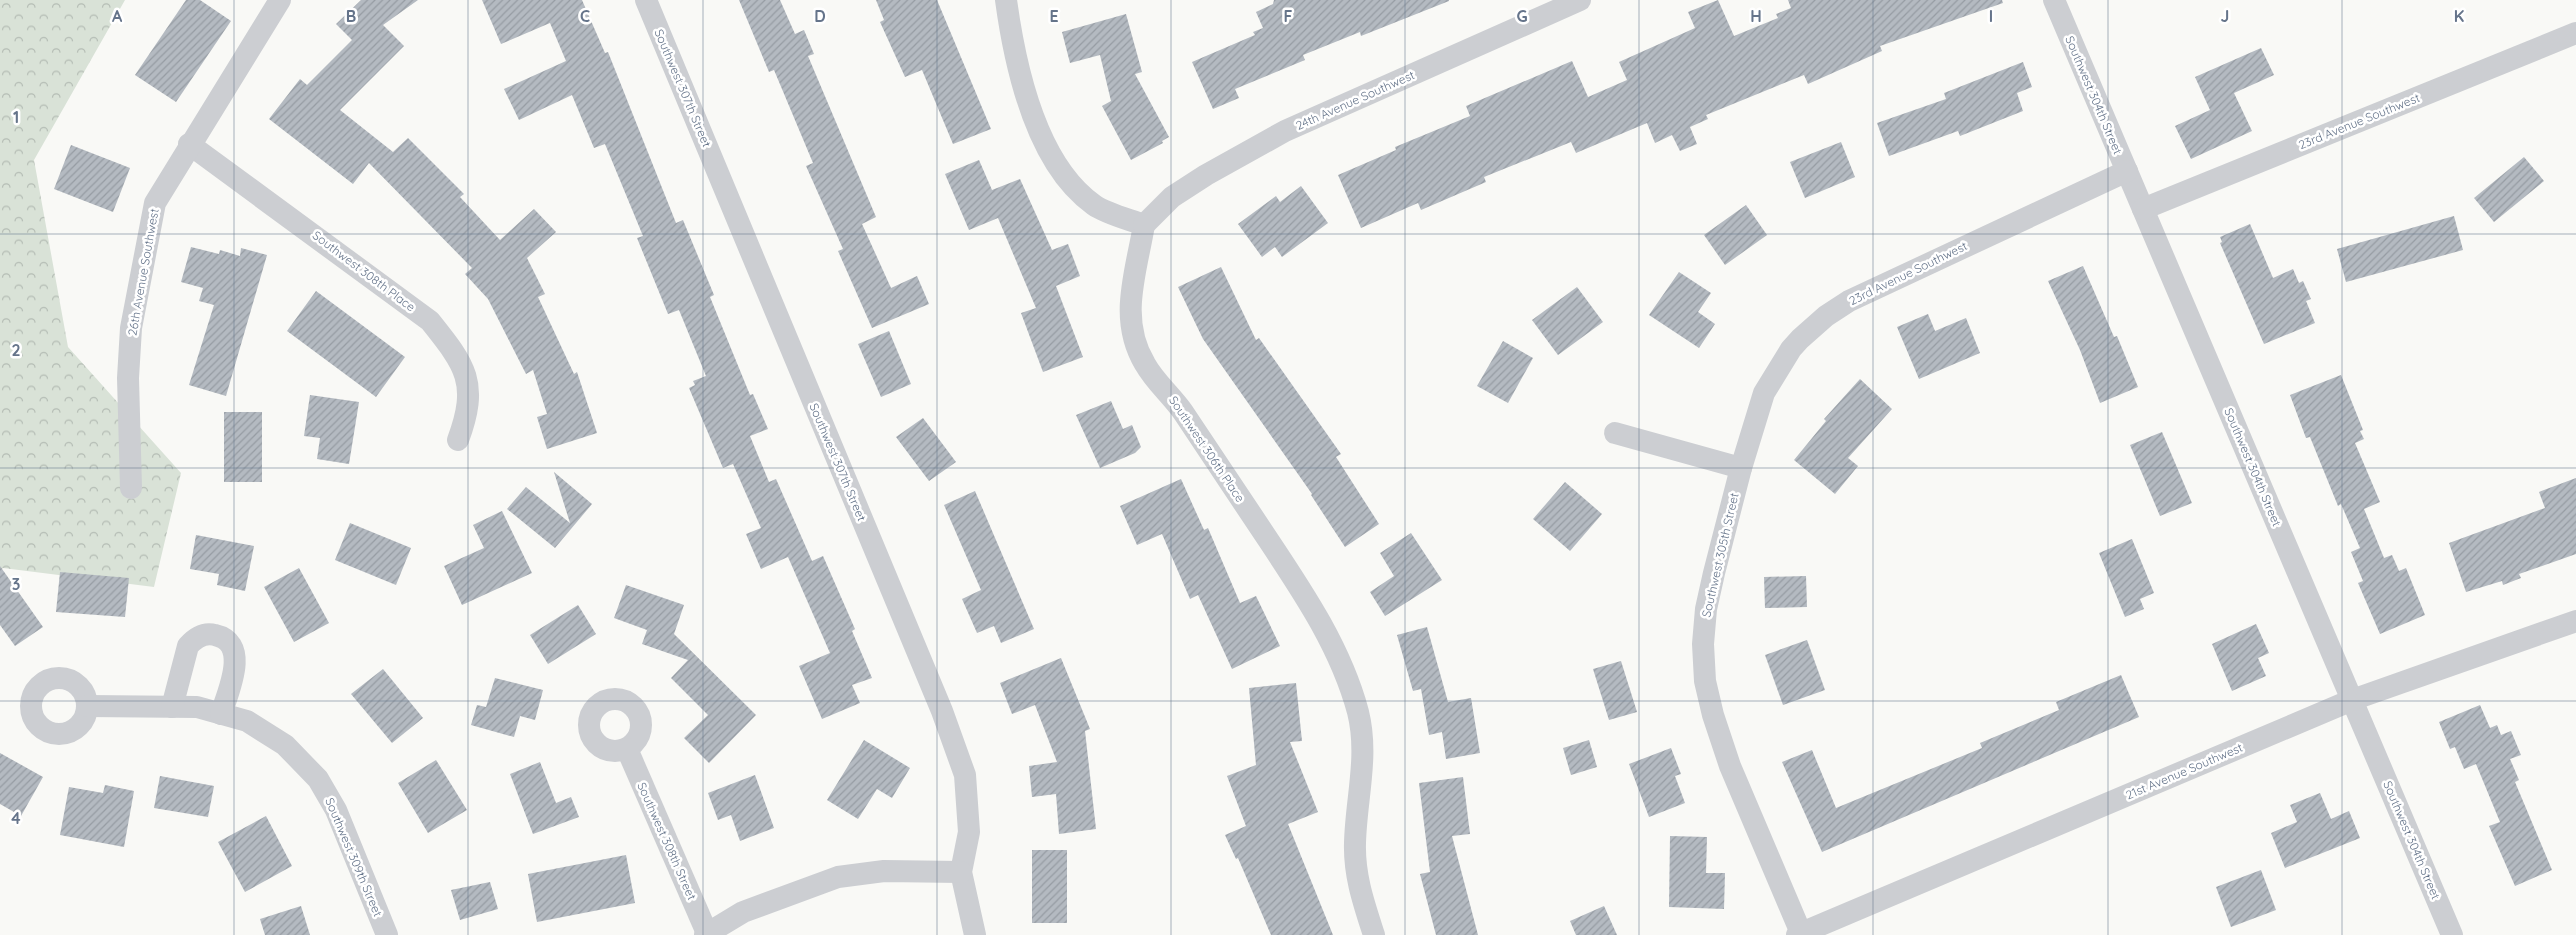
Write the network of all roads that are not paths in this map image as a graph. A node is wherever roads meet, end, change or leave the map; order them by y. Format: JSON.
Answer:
{"nodes":[{"id":1,"x":280,"y":0,"type":"edge"},
{"id":2,"x":646,"y":0,"type":"edge"},
{"id":3,"x":1006,"y":0,"type":"edge"},
{"id":4,"x":2054,"y":0,"type":"edge"},
{"id":5,"x":1575,"y":1,"type":"edge"},
{"id":6,"x":2576,"y":33,"type":"edge"},
{"id":7,"x":190,"y":144,"type":"junction"},
{"id":8,"x":2127,"y":171,"type":"junction"},
{"id":9,"x":2143,"y":209,"type":"junction"},
{"id":10,"x":1144,"y":225,"type":"junction"},
{"id":11,"x":1615,"y":434,"type":"dead end"},
{"id":12,"x":458,"y":440,"type":"dead end"},
{"id":13,"x":1741,"y":468,"type":"junction"},
{"id":14,"x":131,"y":488,"type":"dead end"},
{"id":15,"x":2576,"y":621,"type":"edge"},
{"id":16,"x":2352,"y":700,"type":"junction"},
{"id":17,"x":87,"y":706,"type":"dead end"},
{"id":18,"x":172,"y":707,"type":"junction"},
{"id":19,"x":221,"y":714,"type":"junction"},
{"id":20,"x":627,"y":749,"type":"dead end"},
{"id":21,"x":962,"y":872,"type":"junction"},
{"id":22,"x":706,"y":934,"type":"edge"},
{"id":23,"x":1799,"y":934,"type":"edge"},
{"id":24,"x":387,"y":935,"type":"edge"},
{"id":25,"x":975,"y":935,"type":"edge"},
{"id":26,"x":1374,"y":935,"type":"edge"},
{"id":27,"x":2452,"y":935,"type":"edge"}],
"edges":[{"from":1,"to":7,"type":"street","name":"26th Avenue Southwest"},
{"from":2,"to":21,"type":"street","name":"Southwest 307th Street"},
{"from":3,"to":10,"type":"street"},
{"from":4,"to":8,"type":"street","name":"Southwest 304th Street"},
{"from":5,"to":10,"type":"street","name":"24th Avenue Southwest"},
{"from":6,"to":9,"type":"street","name":"23rd Avenue Southwest"},
{"from":7,"to":12,"type":"street","name":"Southwest 308th Place"},
{"from":7,"to":14,"type":"street","name":"26th Avenue Southwest"},
{"from":8,"to":9,"type":"street","name":"Southwest 304th Street"},
{"from":8,"to":13,"type":"street","name":"23rd Avenue Southwest"},
{"from":9,"to":16,"type":"street","name":"Southwest 304th Street"},
{"from":10,"to":26,"type":"street","name":"Southwest 306th Place"},
{"from":11,"to":13,"type":"street"},
{"from":13,"to":23,"type":"street","name":"Southwest 305th Street"},
{"from":15,"to":16,"type":"street","name":"21st Avenue Southwest"},
{"from":16,"to":23,"type":"street","name":"21st Avenue Southwest"},
{"from":16,"to":27,"type":"street","name":"Southwest 304th Street"},
{"from":17,"to":18,"type":"street","name":"Southwest 309th Street"},
{"from":18,"to":19,"type":"street","name":"Southwest 309th Street"},
{"from":18,"to":19,"type":"street"},
{"from":19,"to":24,"type":"street","name":"Southwest 309th Street"},
{"from":20,"to":22,"type":"street","name":"Southwest 308th Street"},
{"from":21,"to":22,"type":"street"},
{"from":21,"to":25,"type":"street","name":"Southwest 307th Street"}]}
